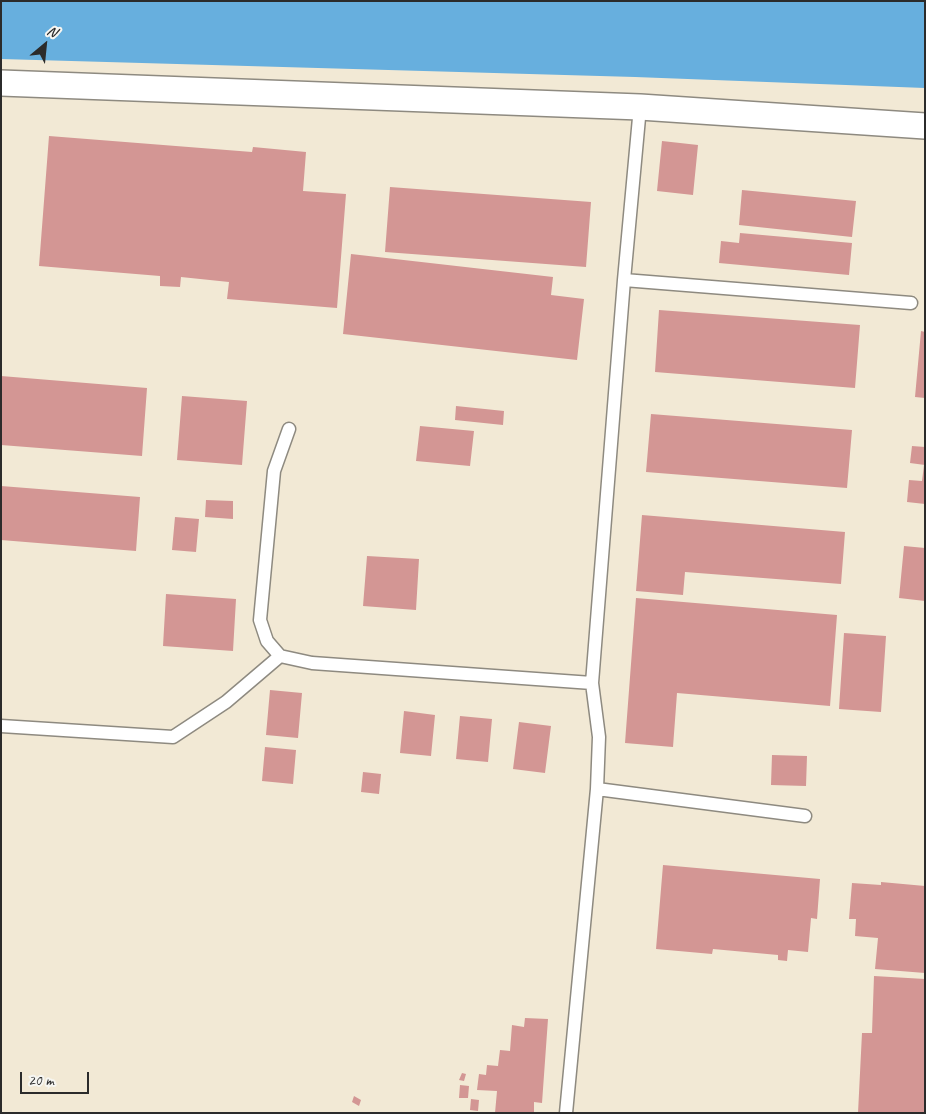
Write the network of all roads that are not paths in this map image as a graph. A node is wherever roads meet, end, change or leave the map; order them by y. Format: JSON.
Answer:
{"nodes":[{"id":1,"x":1,"y":83,"type":"edge"},
{"id":2,"x":640,"y":107,"type":"junction"},
{"id":3,"x":925,"y":126,"type":"edge"},
{"id":4,"x":624,"y":280,"type":"junction"},
{"id":5,"x":911,"y":303,"type":"dead end"},
{"id":6,"x":289,"y":429,"type":"dead end"},
{"id":7,"x":280,"y":656,"type":"junction"},
{"id":8,"x":592,"y":683,"type":"junction"},
{"id":9,"x":1,"y":726,"type":"edge"},
{"id":10,"x":598,"y":789,"type":"junction"},
{"id":11,"x":805,"y":816,"type":"dead end"},
{"id":12,"x":566,"y":1113,"type":"edge"}],
"edges":[{"from":1,"to":2,"type":"street"},
{"from":2,"to":3,"type":"street"},
{"from":2,"to":4,"type":"lane"},
{"from":4,"to":5,"type":"lane"},
{"from":4,"to":8,"type":"lane"},
{"from":6,"to":7,"type":"lane"},
{"from":7,"to":8,"type":"lane"},
{"from":7,"to":9,"type":"lane"},
{"from":8,"to":10,"type":"lane"},
{"from":10,"to":11,"type":"lane"},
{"from":10,"to":12,"type":"lane"}]}
